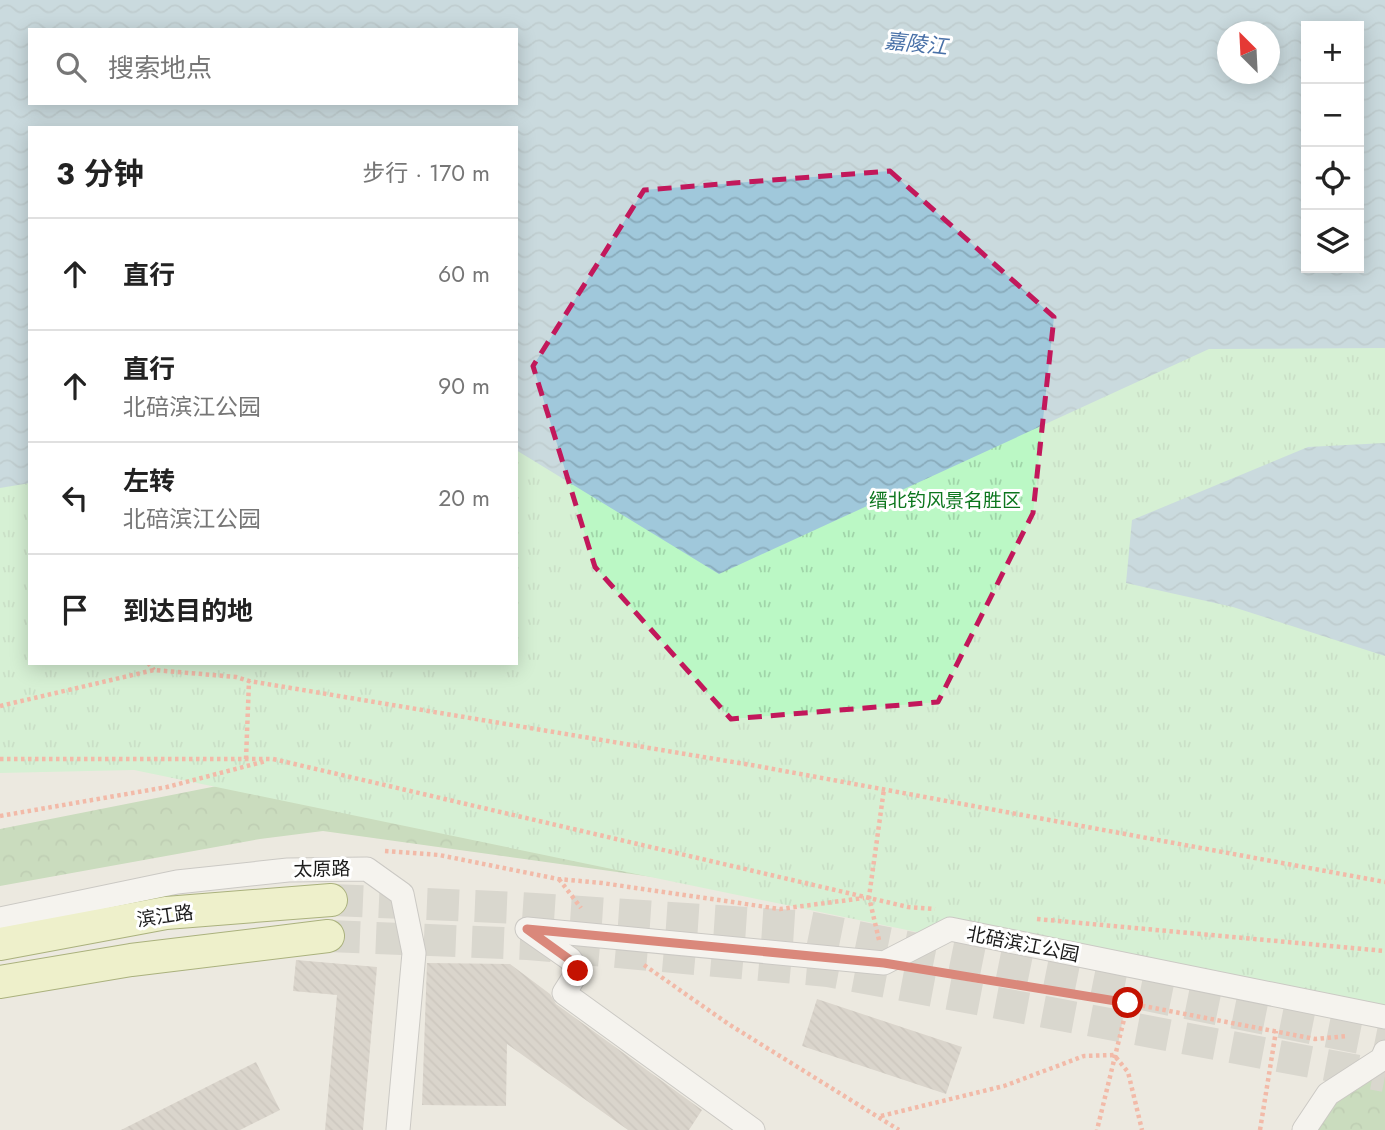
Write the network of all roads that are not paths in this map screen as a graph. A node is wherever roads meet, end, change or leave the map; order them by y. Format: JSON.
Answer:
{"nodes":[{"id":1,"x":331,"y":900,"type":"tunnel mouth"},
{"id":2,"x":0,"y":919,"type":"edge"},
{"id":3,"x":328,"y":936,"type":"tunnel mouth"},
{"id":4,"x":0,"y":944,"type":"edge"},
{"id":5,"x":0,"y":982,"type":"edge"},
{"id":6,"x":1385,"y":1017,"type":"edge"},
{"id":7,"x":1385,"y":1052,"type":"edge"},
{"id":8,"x":398,"y":1130,"type":"edge"},
{"id":9,"x":753,"y":1130,"type":"edge"},
{"id":10,"x":1304,"y":1130,"type":"edge"}],
"edges":[{"from":1,"to":4,"type":"main road","name":"滨江路"},
{"from":2,"to":8,"type":"street","name":"太原路"},
{"from":3,"to":5,"type":"main road","name":"滨江路"},
{"from":6,"to":9,"type":"street","name":"北碚滨江公园"},
{"from":7,"to":10,"type":"street"}]}
